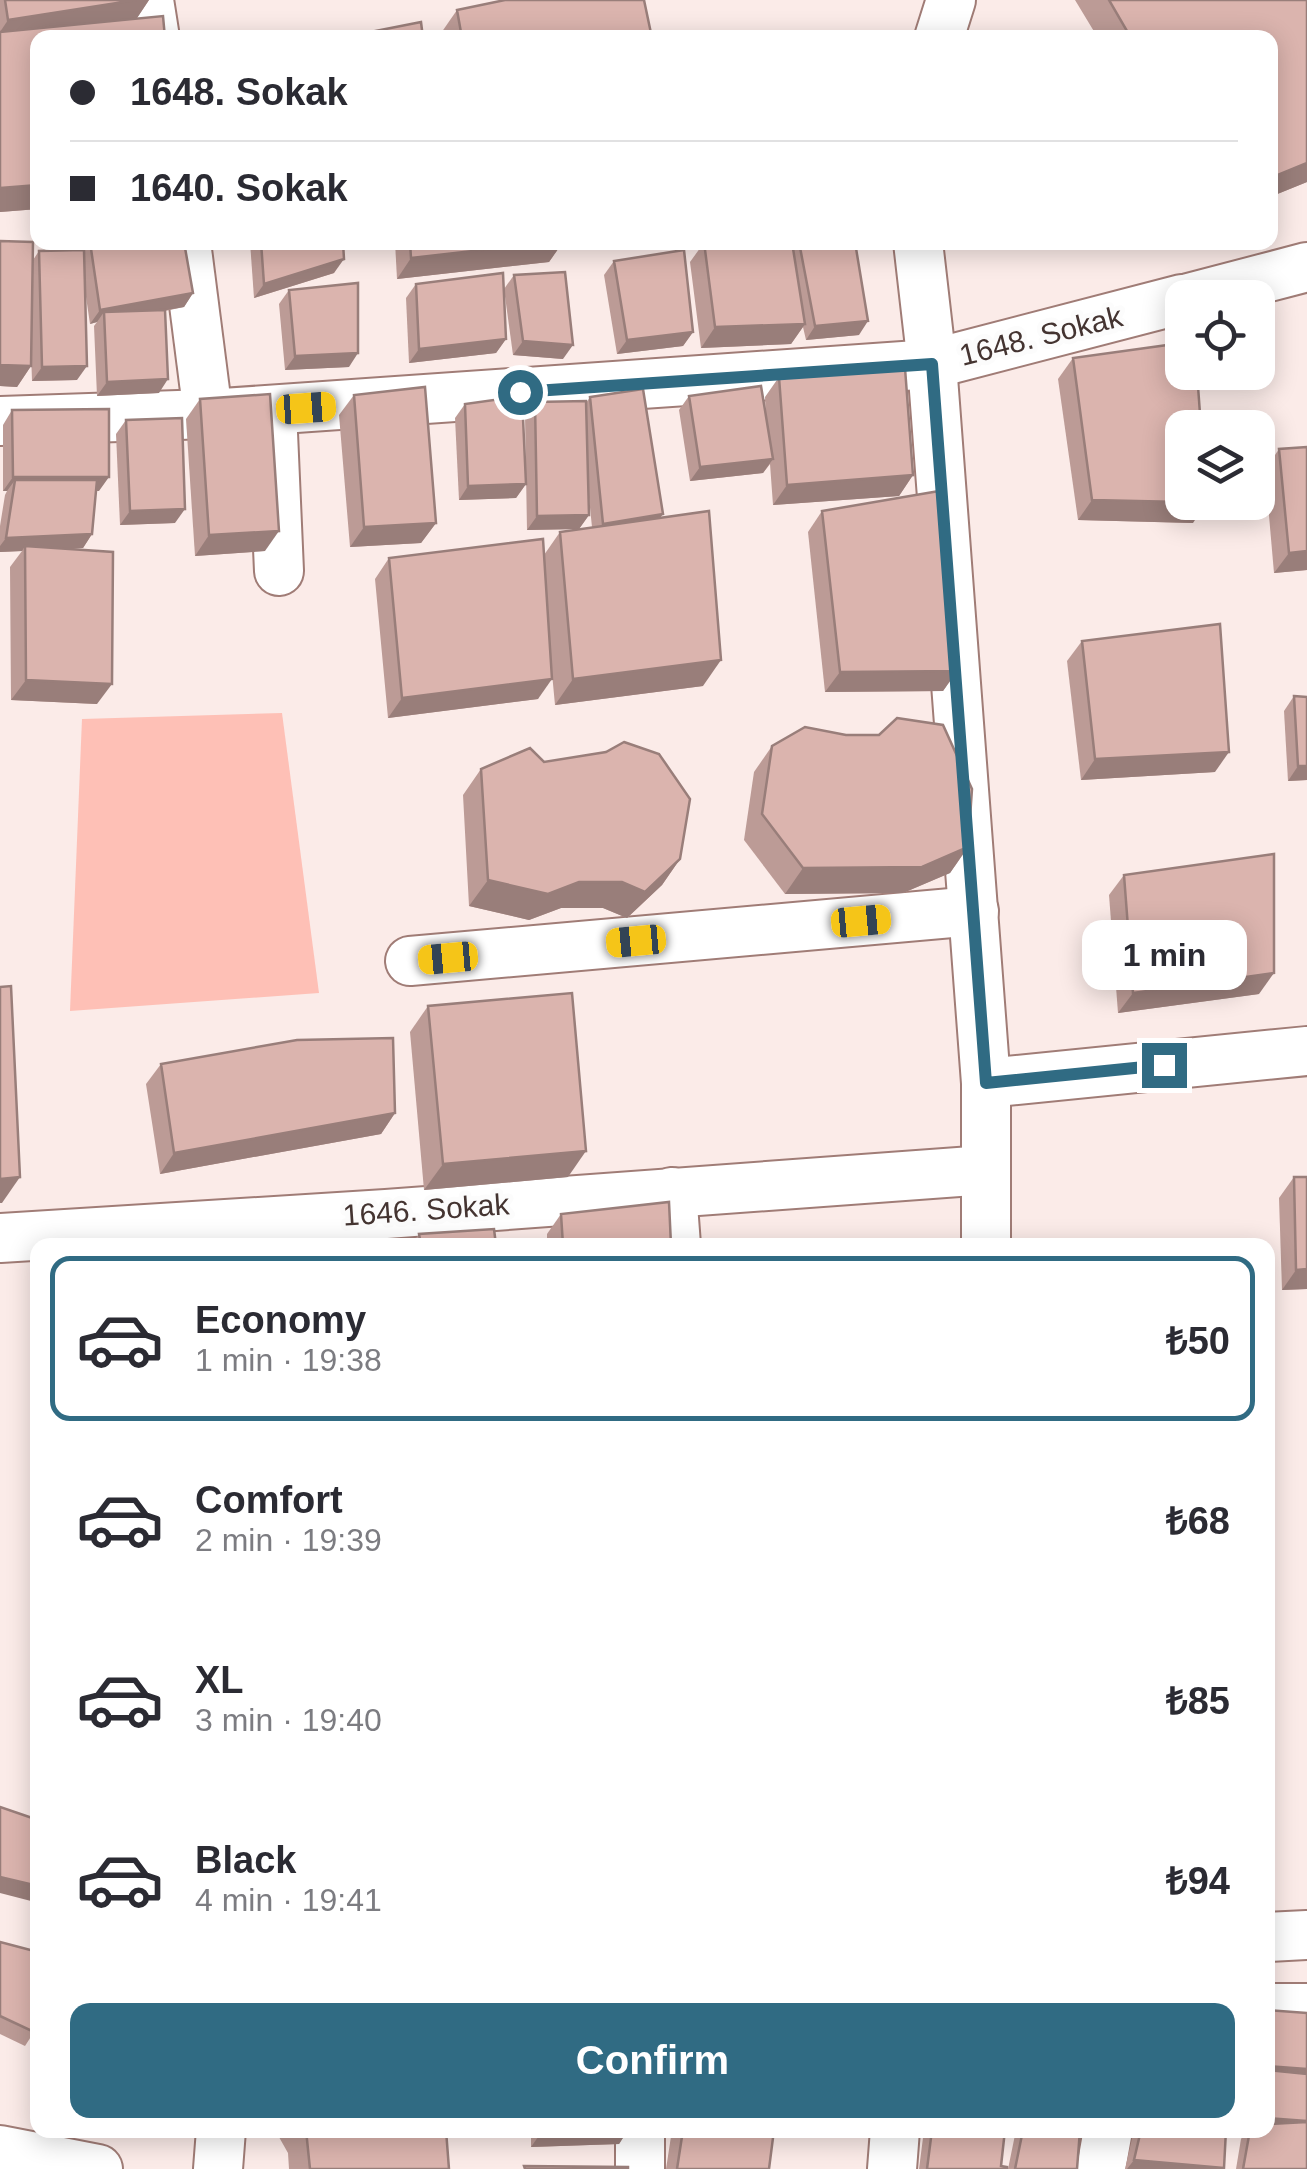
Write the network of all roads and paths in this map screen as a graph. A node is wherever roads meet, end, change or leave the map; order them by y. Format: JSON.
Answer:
{"nodes":[{"id":1,"x":951,"y":0,"type":"edge"},
{"id":2,"x":153,"y":23,"type":"edge"},
{"id":3,"x":128,"y":30,"type":"edge"},
{"id":4,"x":942,"y":30,"type":"edge"},
{"id":5,"x":194,"y":250,"type":"edge"},
{"id":6,"x":919,"y":250,"type":"edge"},
{"id":7,"x":1307,"y":267,"type":"edge"},
{"id":8,"x":1256,"y":280,"type":"edge"},
{"id":9,"x":1165,"y":303,"type":"edge"},
{"id":10,"x":932,"y":364,"type":"junction"},
{"id":11,"x":272,"y":410,"type":"junction"},
{"id":12,"x":208,"y":414,"type":"junction"},
{"id":13,"x":0,"y":420,"type":"edge"},
{"id":14,"x":279,"y":571,"type":"dead end"},
{"id":15,"x":974,"y":911,"type":"junction"},
{"id":16,"x":410,"y":961,"type":"dead end"},
{"id":17,"x":1307,"y":1051,"type":"edge"},
{"id":18,"x":986,"y":1083,"type":"junction"},
{"id":19,"x":986,"y":1170,"type":"junction"},
{"id":20,"x":672,"y":1192,"type":"junction"},
{"id":21,"x":388,"y":1230,"type":"edge"},
{"id":22,"x":0,"y":1238,"type":"edge"},
{"id":23,"x":675,"y":1238,"type":"edge"},
{"id":24,"x":986,"y":1238,"type":"edge"},
{"id":25,"x":1307,"y":1936,"type":"edge"},
{"id":26,"x":1275,"y":1937,"type":"edge"},
{"id":27,"x":1275,"y":2008,"type":"edge"},
{"id":28,"x":1307,"y":2008,"type":"edge"},
{"id":29,"x":220,"y":2138,"type":"edge"},
{"id":30,"x":640,"y":2138,"type":"edge"},
{"id":31,"x":895,"y":2138,"type":"edge"},
{"id":32,"x":1107,"y":2138,"type":"edge"},
{"id":33,"x":0,"y":2150,"type":"edge"},
{"id":34,"x":98,"y":2169,"type":"edge"},
{"id":35,"x":218,"y":2169,"type":"edge"},
{"id":36,"x":640,"y":2169,"type":"edge"},
{"id":37,"x":892,"y":2169,"type":"edge"},
{"id":38,"x":1101,"y":2169,"type":"edge"}],
"edges":[{"from":1,"to":4,"type":"street"},
{"from":2,"to":3,"type":"street"},
{"from":5,"to":12,"type":"street"},
{"from":6,"to":10,"type":"street"},
{"from":7,"to":8,"type":"street","name":"1648. Sokak"},
{"from":9,"to":10,"type":"street","name":"1648. Sokak"},
{"from":10,"to":11,"type":"street","name":"1648. Sokak"},
{"from":10,"to":15,"type":"street"},
{"from":11,"to":12,"type":"street","name":"1648. Sokak"},
{"from":11,"to":14,"type":"street"},
{"from":12,"to":13,"type":"street","name":"1648. Sokak"},
{"from":15,"to":16,"type":"street"},
{"from":15,"to":18,"type":"street"},
{"from":17,"to":18,"type":"street"},
{"from":18,"to":19,"type":"street"},
{"from":19,"to":20,"type":"street","name":"1646. Sokak"},
{"from":19,"to":24,"type":"street"},
{"from":20,"to":21,"type":"street","name":"1646. Sokak"},
{"from":20,"to":23,"type":"street"},
{"from":21,"to":22,"type":"street","name":"1646. Sokak"},
{"from":25,"to":26,"type":"street"},
{"from":27,"to":28,"type":"street"},
{"from":29,"to":35,"type":"street"},
{"from":30,"to":36,"type":"street"},
{"from":31,"to":37,"type":"street"},
{"from":32,"to":38,"type":"street"},
{"from":33,"to":34,"type":"street"}]}
